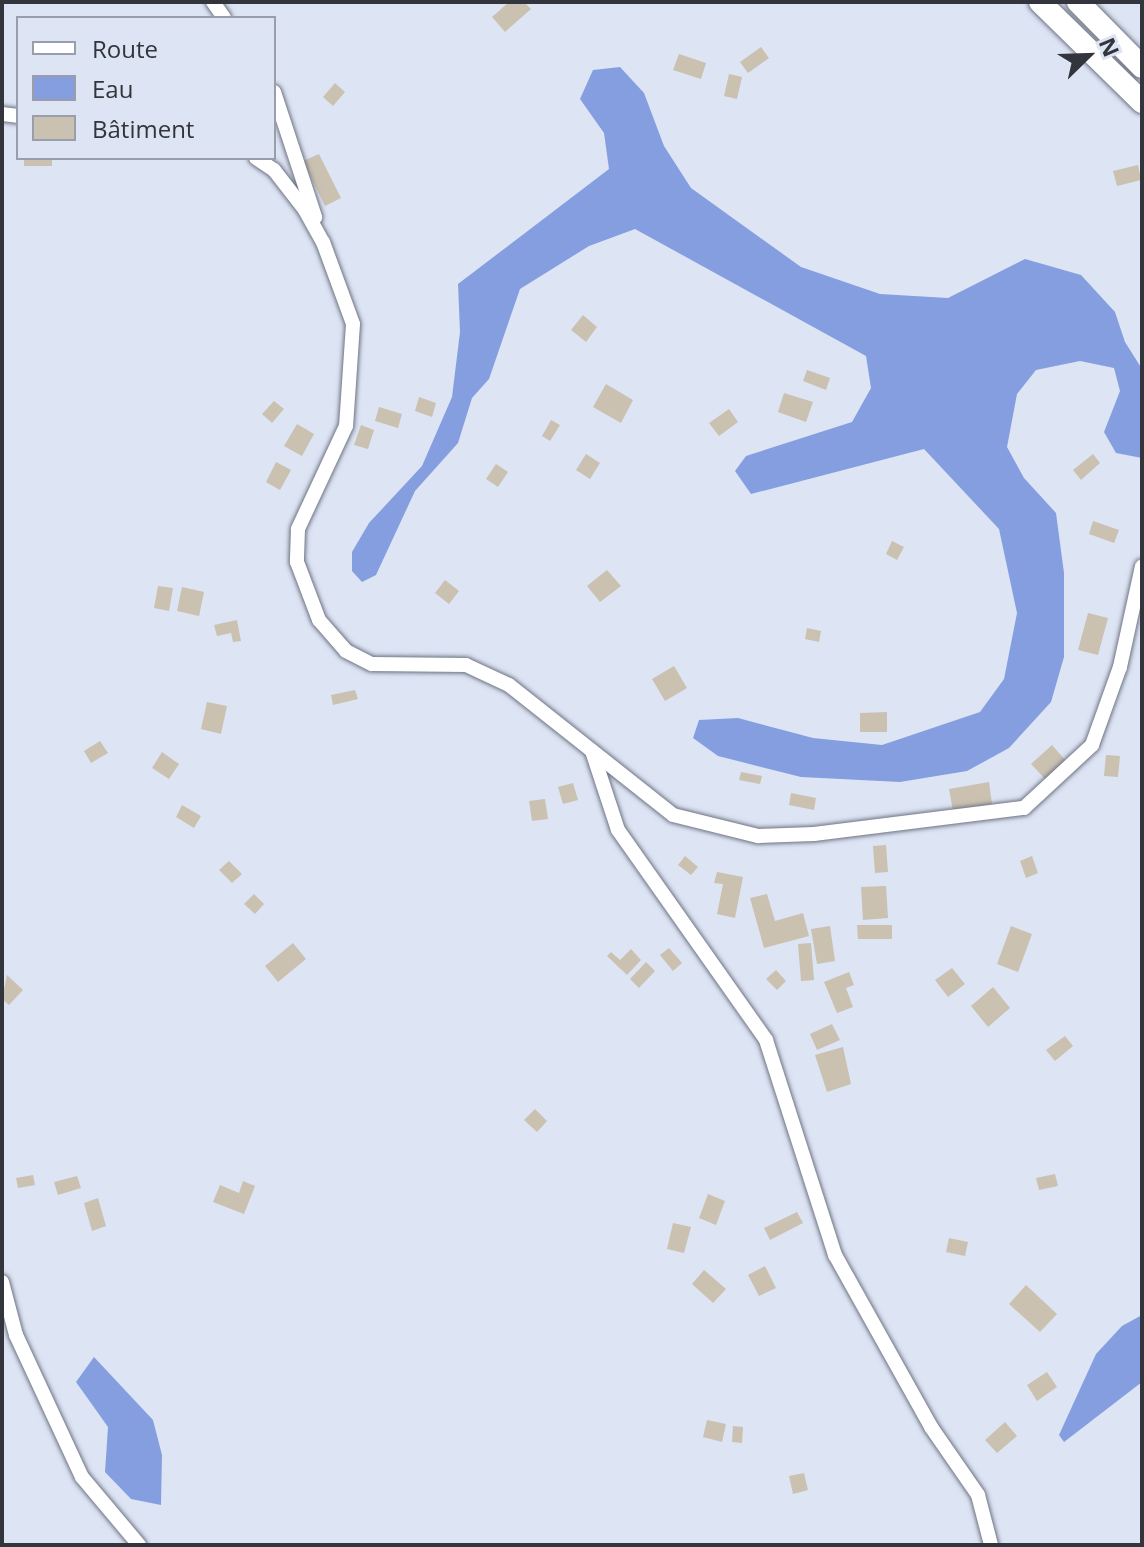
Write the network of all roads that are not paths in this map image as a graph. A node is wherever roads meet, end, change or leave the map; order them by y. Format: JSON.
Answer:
{"nodes":[{"id":1,"x":1040,"y":2,"type":"edge"},
{"id":2,"x":1078,"y":2,"type":"edge"},
{"id":3,"x":1142,"y":67,"type":"edge"},
{"id":4,"x":276,"y":98,"type":"edge"},
{"id":5,"x":1142,"y":102,"type":"edge"},
{"id":6,"x":258,"y":160,"type":"edge"},
{"id":7,"x":323,"y":242,"type":"junction"},
{"id":8,"x":1142,"y":566,"type":"edge"},
{"id":9,"x":591,"y":751,"type":"junction"},
{"id":10,"x":2,"y":1282,"type":"edge"},
{"id":11,"x":139,"y":1545,"type":"edge"},
{"id":12,"x":991,"y":1545,"type":"edge"}],
"edges":[{"from":1,"to":5,"type":"highway"},
{"from":2,"to":3,"type":"highway"},
{"from":4,"to":7,"type":"street"},
{"from":6,"to":7,"type":"street"},
{"from":7,"to":9,"type":"street"},
{"from":8,"to":9,"type":"street"},
{"from":9,"to":12,"type":"street"},
{"from":10,"to":11,"type":"street"}]}
